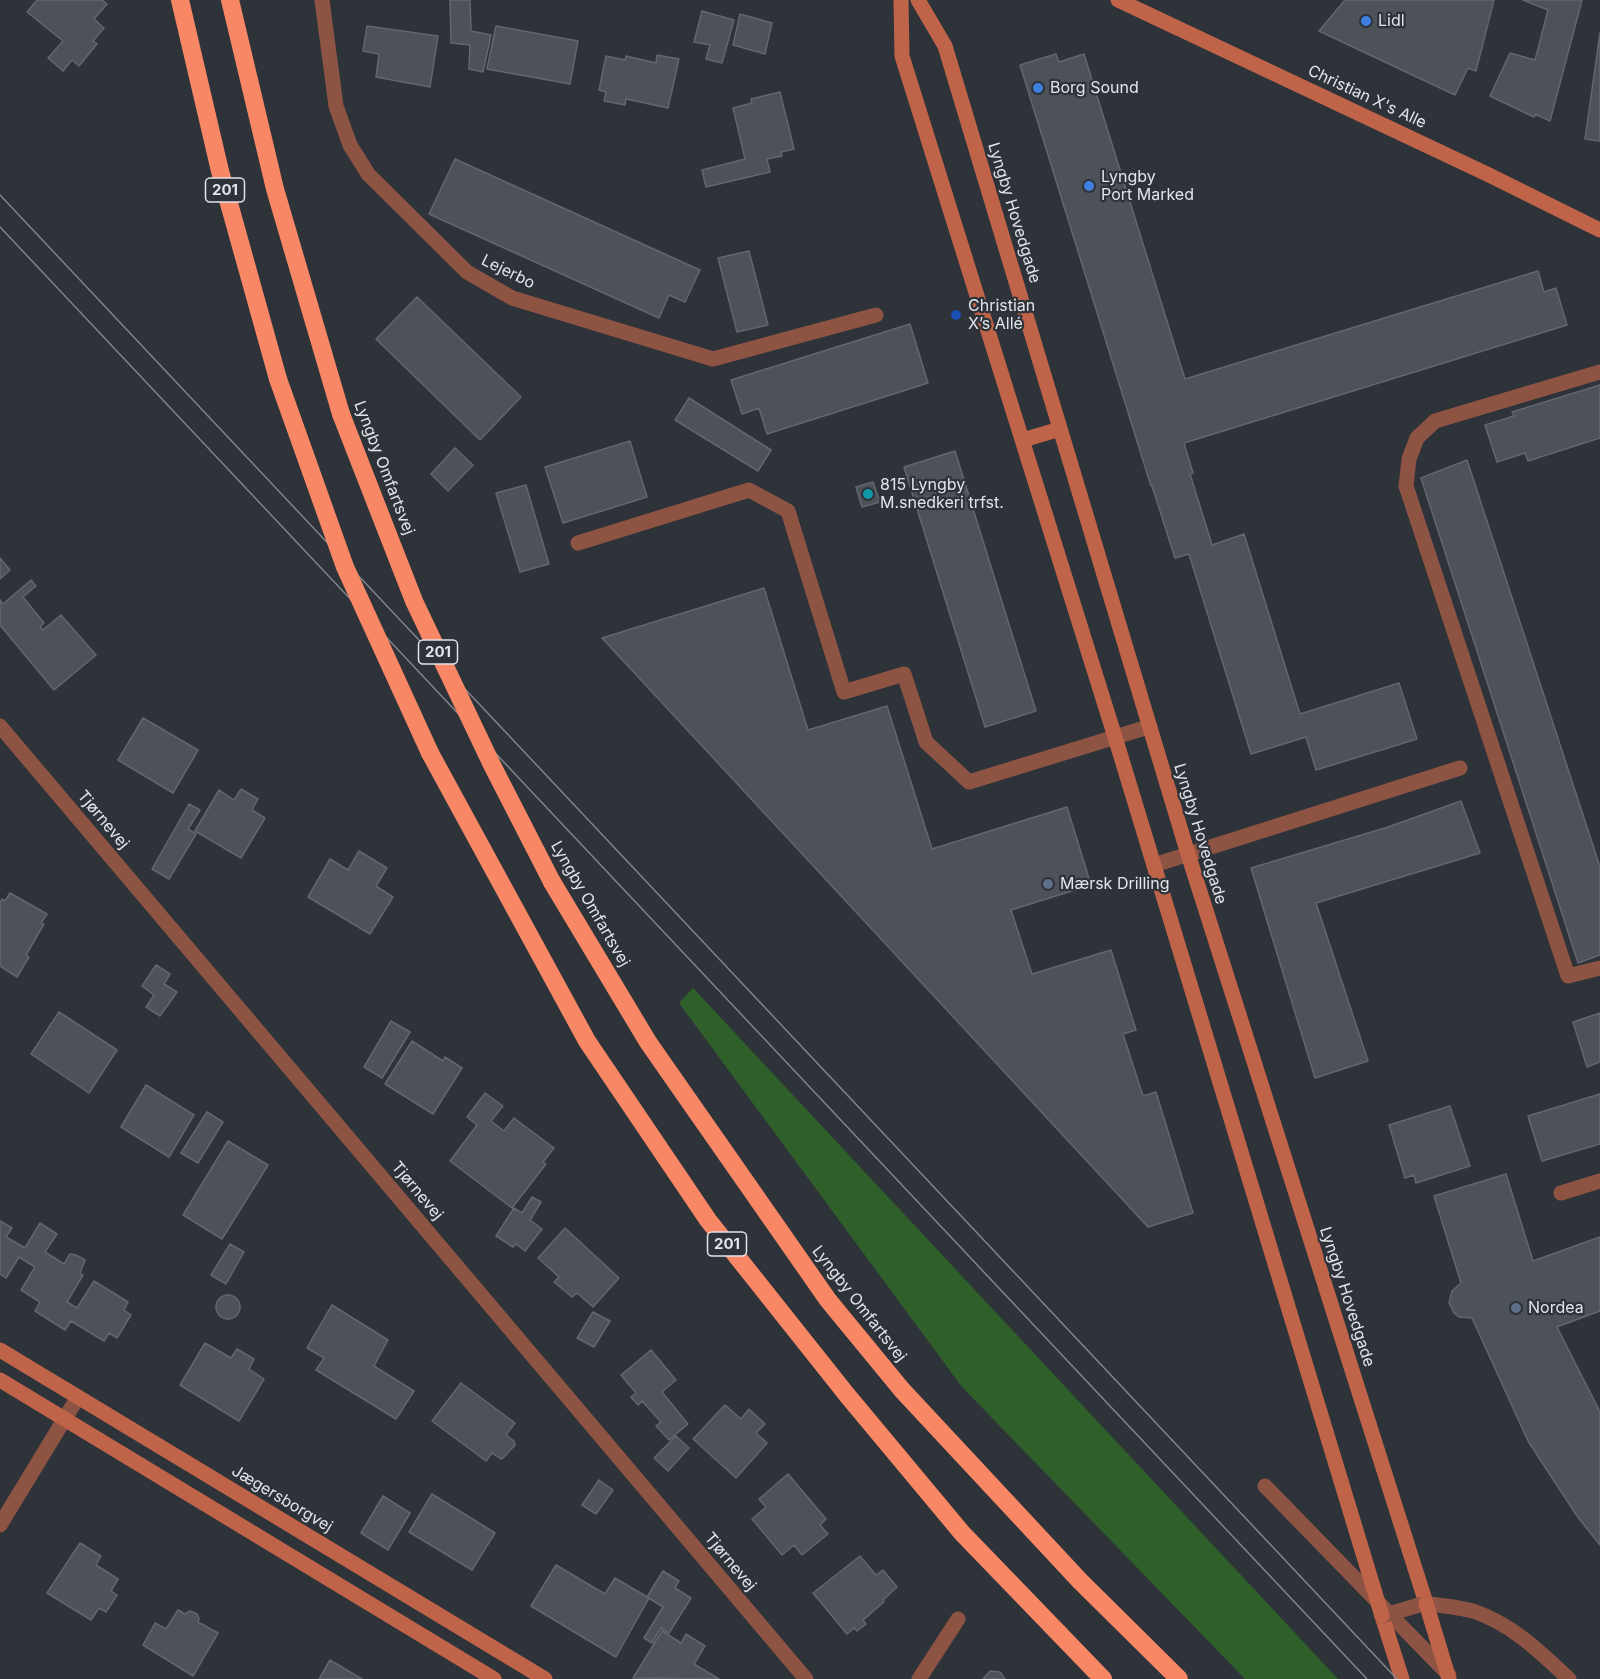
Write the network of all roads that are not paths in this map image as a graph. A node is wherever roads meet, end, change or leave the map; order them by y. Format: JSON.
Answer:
{"nodes":[{"id":1,"x":180,"y":0,"type":"edge"},
{"id":2,"x":230,"y":0,"type":"edge"},
{"id":3,"x":322,"y":0,"type":"edge"},
{"id":4,"x":901,"y":0,"type":"edge"},
{"id":5,"x":918,"y":0,"type":"edge"},
{"id":6,"x":1118,"y":0,"type":"edge"},
{"id":7,"x":1600,"y":230,"type":"edge"},
{"id":8,"x":876,"y":315,"type":"dead end"},
{"id":9,"x":1600,"y":372,"type":"edge"},
{"id":10,"x":1060,"y":429,"type":"junction"},
{"id":11,"x":1023,"y":440,"type":"junction"},
{"id":12,"x":578,"y":543,"type":"dead end"},
{"id":13,"x":0,"y":726,"type":"edge"},
{"id":14,"x":1148,"y":727,"type":"junction"},
{"id":15,"x":1115,"y":737,"type":"junction"},
{"id":16,"x":1460,"y":768,"type":"dead end"},
{"id":17,"x":1188,"y":854,"type":"junction"},
{"id":18,"x":1154,"y":865,"type":"junction"},
{"id":19,"x":1600,"y":968,"type":"edge"},
{"id":20,"x":1600,"y":1181,"type":"edge"},
{"id":21,"x":1561,"y":1193,"type":"dead end"},
{"id":22,"x":0,"y":1350,"type":"edge"},
{"id":23,"x":0,"y":1380,"type":"edge"},
{"id":24,"x":78,"y":1397,"type":"junction"},
{"id":25,"x":64,"y":1419,"type":"junction"},
{"id":26,"x":1265,"y":1486,"type":"dead end"},
{"id":27,"x":0,"y":1525,"type":"edge"},
{"id":28,"x":1426,"y":1603,"type":"junction"},
{"id":29,"x":1382,"y":1616,"type":"junction"},
{"id":30,"x":958,"y":1619,"type":"dead end"},
{"id":31,"x":494,"y":1679,"type":"edge"},
{"id":32,"x":545,"y":1679,"type":"edge"},
{"id":33,"x":806,"y":1679,"type":"edge"},
{"id":34,"x":919,"y":1679,"type":"edge"},
{"id":35,"x":1102,"y":1679,"type":"edge"},
{"id":36,"x":1179,"y":1679,"type":"edge"},
{"id":37,"x":1402,"y":1679,"type":"edge"},
{"id":38,"x":1451,"y":1679,"type":"edge"},
{"id":39,"x":1569,"y":1679,"type":"edge"}],
"edges":[{"from":1,"to":35,"type":"highway","number":"201","bridge":true},
{"from":2,"to":36,"type":"highway","name":"Lyngby Omfartsvej","number":"201","bridge":true},
{"from":3,"to":8,"type":"street","name":"Lejerbo"},
{"from":4,"to":11,"type":"street"},
{"from":5,"to":10,"type":"street","name":"Lyngby Hovedgade"},
{"from":6,"to":7,"type":"street","name":"Christian X's Alle"},
{"from":9,"to":19,"type":"street"},
{"from":10,"to":11,"type":"street"},
{"from":10,"to":14,"type":"street","name":"Lyngby Hovedgade"},
{"from":11,"to":15,"type":"street"},
{"from":12,"to":15,"type":"street"},
{"from":13,"to":33,"type":"street","name":"Tjørnevej"},
{"from":14,"to":15,"type":"street"},
{"from":14,"to":17,"type":"street","name":"Lyngby Hovedgade"},
{"from":15,"to":18,"type":"street"},
{"from":16,"to":17,"type":"street"},
{"from":17,"to":18,"type":"street"},
{"from":17,"to":28,"type":"street","name":"Lyngby Hovedgade"},
{"from":18,"to":29,"type":"street","bridge":true},
{"from":20,"to":21,"type":"street"},
{"from":22,"to":24,"type":"street","name":"Jægersborgvej"},
{"from":23,"to":25,"type":"street"},
{"from":24,"to":25,"type":"street"},
{"from":24,"to":32,"type":"street","name":"Jægersborgvej"},
{"from":25,"to":27,"type":"street"},
{"from":25,"to":31,"type":"street"},
{"from":26,"to":38,"type":"street"},
{"from":28,"to":29,"type":"street","bridge":true},
{"from":28,"to":38,"type":"street","name":"Lyngby Hovedgade","bridge":true},
{"from":28,"to":39,"type":"street"},
{"from":29,"to":37,"type":"street"},
{"from":30,"to":34,"type":"street"}]}
